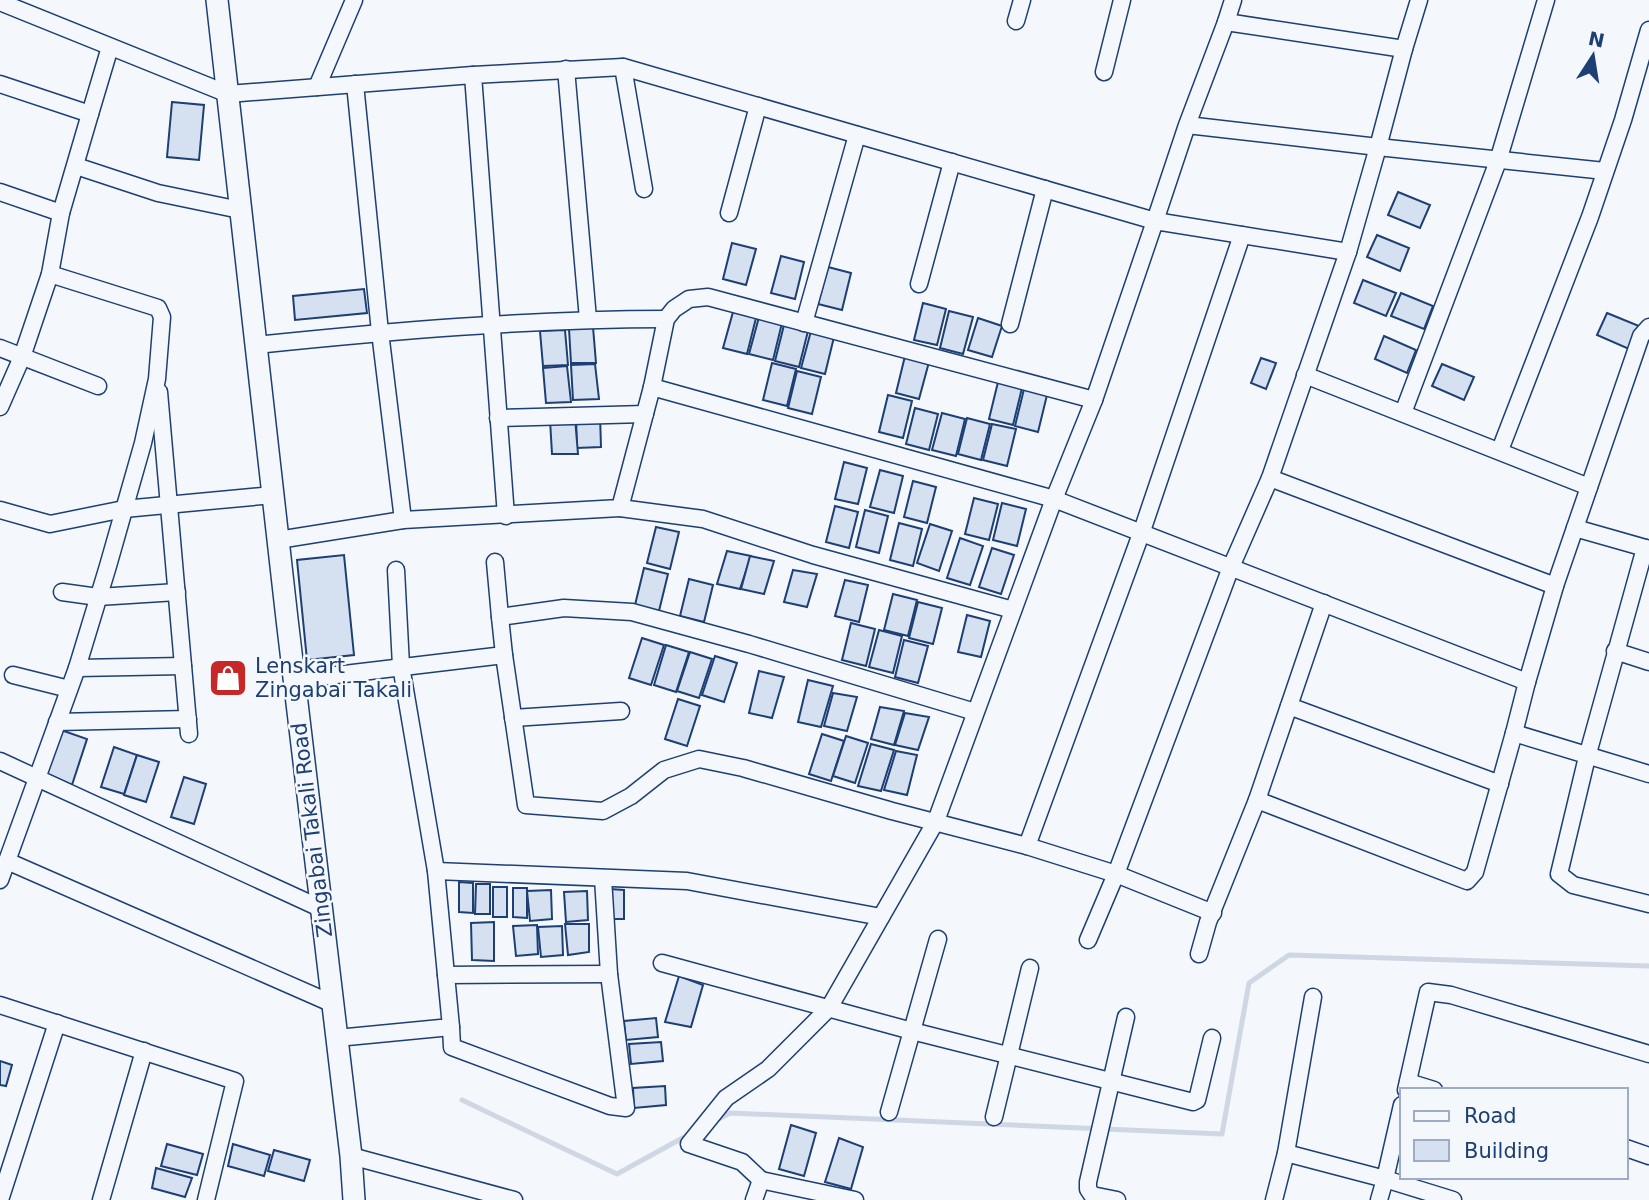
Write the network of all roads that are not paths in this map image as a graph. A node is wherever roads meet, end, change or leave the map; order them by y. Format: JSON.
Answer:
{"nodes":[{"id":1,"x":217,"y":0,"type":"edge"},
{"id":2,"x":354,"y":0,"type":"edge"},
{"id":3,"x":1022,"y":0,"type":"edge"},
{"id":4,"x":1122,"y":0,"type":"edge"},
{"id":5,"x":1233,"y":0,"type":"edge"},
{"id":6,"x":1419,"y":0,"type":"edge"},
{"id":7,"x":1546,"y":0,"type":"edge"},
{"id":8,"x":0,"y":2,"type":"edge"},
{"id":9,"x":1016,"y":21,"type":"dead end"},
{"id":10,"x":1226,"y":22,"type":"junction"},
{"id":11,"x":1649,"y":30,"type":"edge"},
{"id":12,"x":110,"y":47,"type":"junction"},
{"id":13,"x":1404,"y":49,"type":"junction"},
{"id":14,"x":623,"y":67,"type":"junction"},
{"id":15,"x":566,"y":69,"type":"junction"},
{"id":16,"x":1104,"y":72,"type":"dead end"},
{"id":17,"x":473,"y":75,"type":"junction"},
{"id":18,"x":355,"y":84,"type":"junction"},
{"id":19,"x":0,"y":85,"type":"edge"},
{"id":20,"x":317,"y":88,"type":"junction"},
{"id":21,"x":228,"y":94,"type":"junction"},
{"id":22,"x":758,"y":106,"type":"junction"},
{"id":23,"x":90,"y":114,"type":"junction"},
{"id":24,"x":1187,"y":125,"type":"junction"},
{"id":25,"x":857,"y":135,"type":"junction"},
{"id":26,"x":1378,"y":147,"type":"junction"},
{"id":27,"x":1498,"y":161,"type":"junction"},
{"id":28,"x":952,"y":162,"type":"junction"},
{"id":29,"x":76,"y":166,"type":"junction"},
{"id":30,"x":1605,"y":171,"type":"junction"},
{"id":31,"x":644,"y":189,"type":"dead end"},
{"id":32,"x":1045,"y":189,"type":"junction"},
{"id":33,"x":0,"y":192,"type":"edge"},
{"id":34,"x":240,"y":210,"type":"junction"},
{"id":35,"x":61,"y":213,"type":"junction"},
{"id":36,"x":729,"y":214,"type":"dead end"},
{"id":37,"x":1155,"y":221,"type":"junction"},
{"id":38,"x":1242,"y":235,"type":"junction"},
{"id":39,"x":1348,"y":252,"type":"junction"},
{"id":40,"x":50,"y":274,"type":"junction"},
{"id":41,"x":919,"y":284,"type":"dead end"},
{"id":42,"x":588,"y":319,"type":"junction"},
{"id":43,"x":666,"y":319,"type":"junction"},
{"id":44,"x":804,"y":323,"type":"junction"},
{"id":45,"x":490,"y":324,"type":"junction"},
{"id":46,"x":1010,"y":324,"type":"dead end"},
{"id":47,"x":1649,"y":327,"type":"edge"},
{"id":48,"x":380,"y":332,"type":"junction"},
{"id":49,"x":256,"y":345,"type":"junction"},
{"id":50,"x":0,"y":348,"type":"edge"},
{"id":51,"x":22,"y":357,"type":"junction"},
{"id":52,"x":1305,"y":375,"type":"junction"},
{"id":53,"x":157,"y":379,"type":"junction"},
{"id":54,"x":98,"y":386,"type":"dead end"},
{"id":55,"x":652,"y":387,"type":"junction"},
{"id":56,"x":1094,"y":400,"type":"junction"},
{"id":57,"x":0,"y":407,"type":"edge"},
{"id":58,"x":1403,"y":413,"type":"junction"},
{"id":59,"x":645,"y":414,"type":"junction"},
{"id":60,"x":498,"y":418,"type":"junction"},
{"id":61,"x":1500,"y":450,"type":"junction"},
{"id":62,"x":1270,"y":478,"type":"junction"},
{"id":63,"x":1589,"y":486,"type":"junction"},
{"id":64,"x":273,"y":495,"type":"junction"},
{"id":65,"x":1054,"y":499,"type":"junction"},
{"id":66,"x":170,"y":505,"type":"junction"},
{"id":67,"x":620,"y":508,"type":"junction"},
{"id":68,"x":124,"y":509,"type":"junction"},
{"id":69,"x":0,"y":510,"type":"edge"},
{"id":70,"x":506,"y":516,"type":"junction"},
{"id":71,"x":403,"y":520,"type":"junction"},
{"id":72,"x":1575,"y":528,"type":"junction"},
{"id":73,"x":1142,"y":531,"type":"junction"},
{"id":74,"x":278,"y":540,"type":"junction"},
{"id":75,"x":1647,"y":549,"type":"edge"},
{"id":76,"x":495,"y":562,"type":"dead end"},
{"id":77,"x":1231,"y":567,"type":"junction"},
{"id":78,"x":396,"y":570,"type":"dead end"},
{"id":79,"x":1555,"y":586,"type":"junction"},
{"id":80,"x":62,"y":592,"type":"dead end"},
{"id":81,"x":177,"y":592,"type":"junction"},
{"id":82,"x":98,"y":597,"type":"junction"},
{"id":83,"x":1324,"y":603,"type":"junction"},
{"id":84,"x":1013,"y":610,"type":"junction"},
{"id":85,"x":500,"y":617,"type":"junction"},
{"id":86,"x":1615,"y":652,"type":"junction"},
{"id":87,"x":504,"y":655,"type":"junction"},
{"id":88,"x":1649,"y":662,"type":"edge"},
{"id":89,"x":183,"y":666,"type":"junction"},
{"id":90,"x":401,"y":666,"type":"junction"},
{"id":91,"x":77,"y":668,"type":"junction"},
{"id":92,"x":13,"y":675,"type":"dead end"},
{"id":93,"x":294,"y":680,"type":"junction"},
{"id":94,"x":1527,"y":682,"type":"junction"},
{"id":95,"x":69,"y":689,"type":"junction"},
{"id":96,"x":1289,"y":706,"type":"junction"},
{"id":97,"x":621,"y":711,"type":"dead end"},
{"id":98,"x":975,"y":712,"type":"junction"},
{"id":99,"x":513,"y":719,"type":"junction"},
{"id":100,"x":57,"y":722,"type":"junction"},
{"id":101,"x":1514,"y":733,"type":"junction"},
{"id":102,"x":1587,"y":757,"type":"junction"},
{"id":103,"x":0,"y":761,"type":"edge"},
{"id":104,"x":1649,"y":774,"type":"edge"},
{"id":105,"x":36,"y":776,"type":"junction"},
{"id":106,"x":1500,"y":784,"type":"junction"},
{"id":107,"x":1257,"y":800,"type":"junction"},
{"id":108,"x":936,"y":821,"type":"junction"},
{"id":109,"x":1027,"y":846,"type":"junction"},
{"id":110,"x":7,"y":861,"type":"junction"},
{"id":111,"x":436,"y":872,"type":"junction"},
{"id":112,"x":1116,"y":874,"type":"junction"},
{"id":113,"x":603,"y":878,"type":"junction"},
{"id":114,"x":0,"y":880,"type":"edge"},
{"id":115,"x":1649,"y":904,"type":"edge"},
{"id":116,"x":322,"y":909,"type":"junction"},
{"id":117,"x":1213,"y":913,"type":"junction"},
{"id":118,"x":881,"y":917,"type":"junction"},
{"id":119,"x":938,"y":939,"type":"dead end"},
{"id":120,"x":1088,"y":940,"type":"dead end"},
{"id":121,"x":1199,"y":954,"type":"dead end"},
{"id":122,"x":662,"y":963,"type":"dead end"},
{"id":123,"x":1030,"y":968,"type":"dead end"},
{"id":124,"x":609,"y":974,"type":"junction"},
{"id":125,"x":446,"y":975,"type":"junction"},
{"id":126,"x":1313,"y":997,"type":"dead end"},
{"id":127,"x":333,"y":1004,"type":"junction"},
{"id":128,"x":0,"y":1005,"type":"edge"},
{"id":129,"x":829,"y":1008,"type":"junction"},
{"id":130,"x":1126,"y":1017,"type":"dead end"},
{"id":131,"x":57,"y":1023,"type":"junction"},
{"id":132,"x":452,"y":1027,"type":"junction"},
{"id":133,"x":912,"y":1031,"type":"junction"},
{"id":134,"x":337,"y":1038,"type":"junction"},
{"id":135,"x":1212,"y":1038,"type":"dead end"},
{"id":136,"x":144,"y":1051,"type":"junction"},
{"id":137,"x":1649,"y":1054,"type":"edge"},
{"id":138,"x":1008,"y":1055,"type":"junction"},
{"id":139,"x":1110,"y":1081,"type":"junction"},
{"id":140,"x":1407,"y":1086,"type":"edge"},
{"id":141,"x":889,"y":1112,"type":"dead end"},
{"id":142,"x":1400,"y":1114,"type":"edge"},
{"id":143,"x":994,"y":1116,"type":"dead end"},
{"id":144,"x":1628,"y":1149,"type":"edge"},
{"id":145,"x":1286,"y":1153,"type":"junction"},
{"id":146,"x":351,"y":1156,"type":"junction"},
{"id":147,"x":1649,"y":1156,"type":"edge"},
{"id":148,"x":1385,"y":1179,"type":"junction"},
{"id":149,"x":761,"y":1180,"type":"junction"},
{"id":150,"x":478,"y":1195,"type":"edge"},
{"id":151,"x":0,"y":1200,"type":"edge"},
{"id":152,"x":101,"y":1200,"type":"edge"},
{"id":153,"x":206,"y":1200,"type":"edge"},
{"id":154,"x":354,"y":1200,"type":"edge"},
{"id":155,"x":513,"y":1200,"type":"edge"},
{"id":156,"x":754,"y":1200,"type":"edge"},
{"id":157,"x":855,"y":1200,"type":"edge"},
{"id":158,"x":1117,"y":1200,"type":"edge"},
{"id":159,"x":1274,"y":1200,"type":"edge"},
{"id":160,"x":1379,"y":1200,"type":"edge"},
{"id":161,"x":1453,"y":1200,"type":"edge"}],
"edges":[{"from":1,"to":21,"type":"street","name":"Zingabai Takali Road"},
{"from":2,"to":20,"type":"street"},
{"from":3,"to":9,"type":"street"},
{"from":4,"to":16,"type":"street"},
{"from":5,"to":10,"type":"street"},
{"from":6,"to":13,"type":"street"},
{"from":7,"to":27,"type":"street"},
{"from":8,"to":12,"type":"street"},
{"from":10,"to":13,"type":"street"},
{"from":10,"to":24,"type":"street"},
{"from":11,"to":30,"type":"street"},
{"from":12,"to":21,"type":"street"},
{"from":12,"to":23,"type":"street"},
{"from":13,"to":26,"type":"street"},
{"from":14,"to":15,"type":"street"},
{"from":14,"to":22,"type":"street"},
{"from":14,"to":31,"type":"street"},
{"from":15,"to":17,"type":"street"},
{"from":15,"to":42,"type":"street"},
{"from":17,"to":18,"type":"street"},
{"from":17,"to":45,"type":"street"},
{"from":18,"to":20,"type":"street"},
{"from":18,"to":48,"type":"street"},
{"from":19,"to":23,"type":"street"},
{"from":20,"to":21,"type":"street"},
{"from":21,"to":34,"type":"street","name":"Zingabai Takali Road"},
{"from":22,"to":25,"type":"street"},
{"from":22,"to":36,"type":"street"},
{"from":23,"to":29,"type":"street"},
{"from":24,"to":26,"type":"street"},
{"from":24,"to":37,"type":"street"},
{"from":25,"to":28,"type":"street"},
{"from":25,"to":44,"type":"street"},
{"from":26,"to":27,"type":"street"},
{"from":26,"to":39,"type":"street"},
{"from":27,"to":30,"type":"street"},
{"from":27,"to":58,"type":"street"},
{"from":28,"to":32,"type":"street"},
{"from":28,"to":41,"type":"street"},
{"from":29,"to":34,"type":"street"},
{"from":29,"to":35,"type":"street"},
{"from":30,"to":61,"type":"street"},
{"from":32,"to":37,"type":"street"},
{"from":32,"to":46,"type":"street"},
{"from":33,"to":35,"type":"street"},
{"from":34,"to":49,"type":"street","name":"Zingabai Takali Road"},
{"from":35,"to":40,"type":"street"},
{"from":37,"to":38,"type":"street"},
{"from":37,"to":56,"type":"street"},
{"from":38,"to":39,"type":"street"},
{"from":38,"to":73,"type":"street"},
{"from":39,"to":52,"type":"street"},
{"from":40,"to":51,"type":"street"},
{"from":40,"to":53,"type":"street"},
{"from":42,"to":43,"type":"street"},
{"from":42,"to":45,"type":"street"},
{"from":43,"to":44,"type":"street"},
{"from":43,"to":55,"type":"street"},
{"from":44,"to":56,"type":"street"},
{"from":45,"to":48,"type":"street"},
{"from":45,"to":60,"type":"street"},
{"from":47,"to":63,"type":"street"},
{"from":48,"to":49,"type":"street"},
{"from":48,"to":71,"type":"street"},
{"from":49,"to":64,"type":"street","name":"Zingabai Takali Road"},
{"from":50,"to":51,"type":"street"},
{"from":51,"to":54,"type":"street"},
{"from":51,"to":57,"type":"street"},
{"from":52,"to":58,"type":"street"},
{"from":52,"to":62,"type":"street"},
{"from":53,"to":66,"type":"street"},
{"from":53,"to":68,"type":"street"},
{"from":55,"to":59,"type":"street"},
{"from":55,"to":65,"type":"street"},
{"from":56,"to":65,"type":"street"},
{"from":58,"to":61,"type":"street"},
{"from":59,"to":60,"type":"street"},
{"from":59,"to":67,"type":"street"},
{"from":60,"to":70,"type":"street"},
{"from":61,"to":63,"type":"street"},
{"from":62,"to":77,"type":"street"},
{"from":62,"to":79,"type":"street"},
{"from":63,"to":72,"type":"street"},
{"from":64,"to":66,"type":"street"},
{"from":64,"to":74,"type":"street","name":"Zingabai Takali Road"},
{"from":65,"to":73,"type":"street"},
{"from":65,"to":84,"type":"street"},
{"from":66,"to":68,"type":"street"},
{"from":66,"to":81,"type":"street"},
{"from":67,"to":70,"type":"street"},
{"from":67,"to":84,"type":"street"},
{"from":68,"to":69,"type":"street"},
{"from":68,"to":82,"type":"street"},
{"from":70,"to":71,"type":"street"},
{"from":71,"to":74,"type":"street"},
{"from":72,"to":75,"type":"street"},
{"from":72,"to":79,"type":"street"},
{"from":73,"to":77,"type":"street"},
{"from":73,"to":109,"type":"street"},
{"from":74,"to":93,"type":"street","name":"Zingabai Takali Road"},
{"from":75,"to":86,"type":"street"},
{"from":76,"to":85,"type":"street"},
{"from":77,"to":83,"type":"street"},
{"from":77,"to":112,"type":"street"},
{"from":78,"to":90,"type":"street"},
{"from":79,"to":94,"type":"street"},
{"from":80,"to":82,"type":"street"},
{"from":81,"to":82,"type":"street"},
{"from":81,"to":89,"type":"street"},
{"from":82,"to":91,"type":"street"},
{"from":83,"to":94,"type":"street"},
{"from":83,"to":96,"type":"street"},
{"from":84,"to":98,"type":"street"},
{"from":85,"to":87,"type":"street"},
{"from":85,"to":98,"type":"street"},
{"from":86,"to":88,"type":"street"},
{"from":86,"to":102,"type":"street"},
{"from":87,"to":90,"type":"street"},
{"from":87,"to":99,"type":"street"},
{"from":89,"to":91,"type":"street"},
{"from":89,"to":100,"type":"street"},
{"from":90,"to":93,"type":"street"},
{"from":90,"to":111,"type":"street"},
{"from":91,"to":95,"type":"street"},
{"from":92,"to":95,"type":"street"},
{"from":93,"to":116,"type":"street","name":"Zingabai Takali Road"},
{"from":94,"to":101,"type":"street"},
{"from":95,"to":100,"type":"street"},
{"from":96,"to":106,"type":"street"},
{"from":96,"to":107,"type":"street"},
{"from":97,"to":99,"type":"street"},
{"from":98,"to":108,"type":"street"},
{"from":99,"to":108,"type":"street"},
{"from":100,"to":105,"type":"street"},
{"from":101,"to":102,"type":"street"},
{"from":101,"to":106,"type":"street"},
{"from":102,"to":104,"type":"street"},
{"from":102,"to":115,"type":"street"},
{"from":103,"to":105,"type":"street"},
{"from":105,"to":110,"type":"street"},
{"from":105,"to":116,"type":"street"},
{"from":106,"to":107,"type":"street"},
{"from":107,"to":117,"type":"street"},
{"from":108,"to":109,"type":"street"},
{"from":108,"to":118,"type":"street"},
{"from":109,"to":112,"type":"street"},
{"from":110,"to":114,"type":"street"},
{"from":110,"to":127,"type":"street"},
{"from":111,"to":113,"type":"street"},
{"from":111,"to":125,"type":"street"},
{"from":112,"to":117,"type":"street"},
{"from":112,"to":120,"type":"street"},
{"from":113,"to":118,"type":"street"},
{"from":113,"to":124,"type":"street"},
{"from":116,"to":127,"type":"street","name":"Zingabai Takali Road"},
{"from":117,"to":121,"type":"street"},
{"from":118,"to":129,"type":"street"},
{"from":119,"to":133,"type":"street"},
{"from":122,"to":129,"type":"street"},
{"from":123,"to":138,"type":"street"},
{"from":124,"to":125,"type":"street"},
{"from":124,"to":132,"type":"street"},
{"from":125,"to":132,"type":"street"},
{"from":126,"to":145,"type":"street"},
{"from":127,"to":134,"type":"street","name":"Zingabai Takali Road"},
{"from":128,"to":131,"type":"street"},
{"from":129,"to":133,"type":"street"},
{"from":129,"to":149,"type":"street"},
{"from":130,"to":139,"type":"street"},
{"from":131,"to":136,"type":"street"},
{"from":131,"to":151,"type":"street"},
{"from":132,"to":134,"type":"street"},
{"from":133,"to":138,"type":"street"},
{"from":133,"to":141,"type":"street"},
{"from":134,"to":146,"type":"street","name":"Zingabai Takali Road"},
{"from":135,"to":139,"type":"street"},
{"from":136,"to":152,"type":"street"},
{"from":136,"to":153,"type":"street"},
{"from":137,"to":140,"type":"street"},
{"from":138,"to":139,"type":"street"},
{"from":138,"to":143,"type":"street"},
{"from":139,"to":158,"type":"street"},
{"from":142,"to":148,"type":"street"},
{"from":144,"to":147,"type":"street"},
{"from":145,"to":148,"type":"street"},
{"from":145,"to":159,"type":"street"},
{"from":146,"to":150,"type":"street"},
{"from":146,"to":154,"type":"street","name":"Zingabai Takali Road"},
{"from":148,"to":160,"type":"street"},
{"from":148,"to":161,"type":"street"},
{"from":149,"to":156,"type":"street"},
{"from":149,"to":157,"type":"street"},
{"from":150,"to":155,"type":"street"}]}
